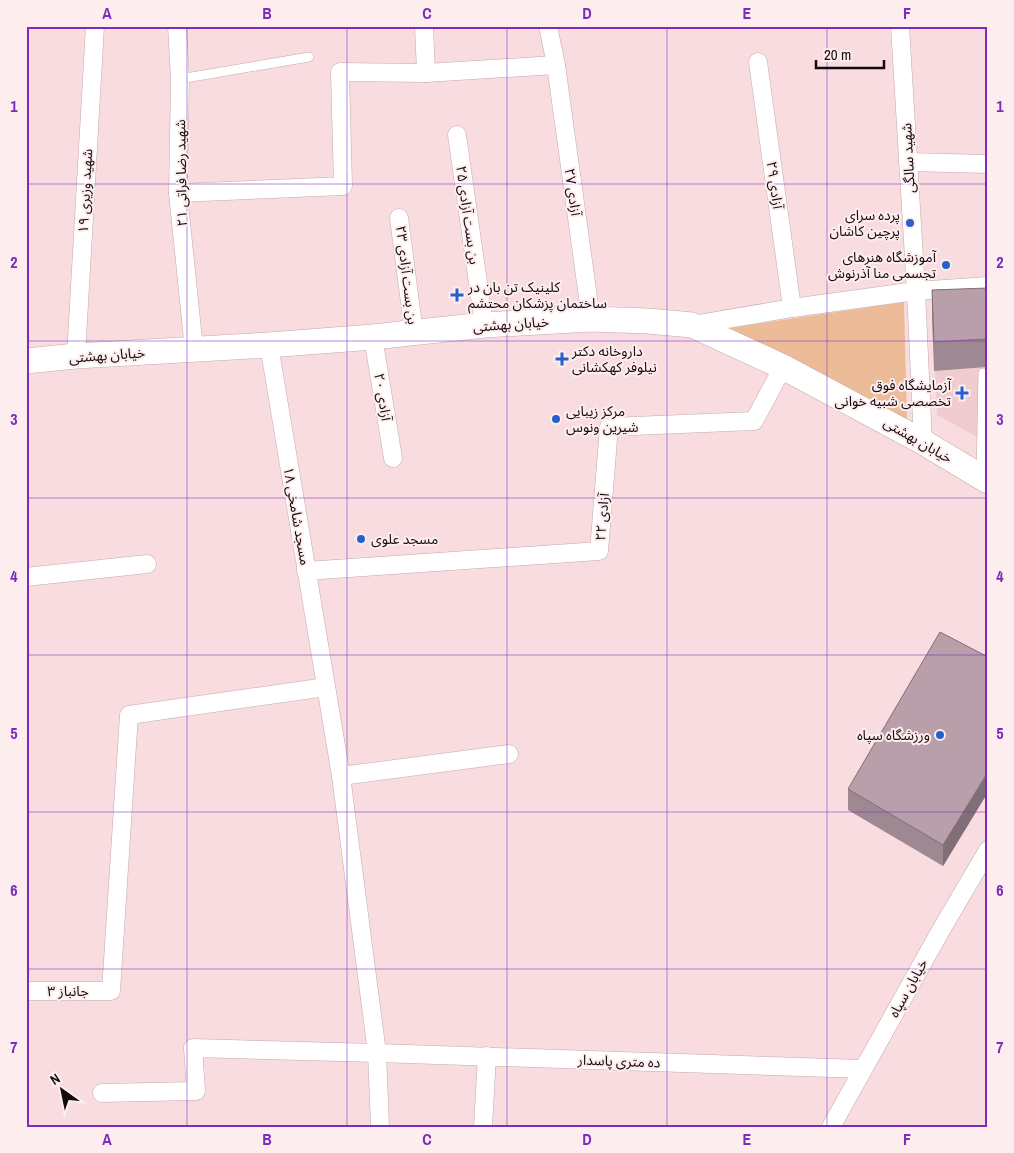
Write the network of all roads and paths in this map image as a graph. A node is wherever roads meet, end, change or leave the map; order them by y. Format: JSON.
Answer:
{"nodes":[{"id":1,"x":95,"y":26,"type":"edge"},
{"id":2,"x":177,"y":26,"type":"edge"},
{"id":3,"x":424,"y":26,"type":"edge"},
{"id":4,"x":548,"y":26,"type":"edge"},
{"id":5,"x":900,"y":26,"type":"edge"},
{"id":6,"x":309,"y":57,"type":"dead end"},
{"id":7,"x":758,"y":62,"type":"dead end"},
{"id":8,"x":556,"y":65,"type":"junction"},
{"id":9,"x":426,"y":73,"type":"junction"},
{"id":10,"x":180,"y":78,"type":"junction"},
{"id":11,"x":457,"y":135,"type":"dead end"},
{"id":12,"x":908,"y":162,"type":"junction"},
{"id":13,"x":988,"y":164,"type":"edge"},
{"id":14,"x":178,"y":193,"type":"junction"},
{"id":15,"x":400,"y":218,"type":"dead end"},
{"id":16,"x":988,"y":286,"type":"edge"},
{"id":17,"x":916,"y":291,"type":"junction"},
{"id":18,"x":792,"y":308,"type":"junction"},
{"id":19,"x":590,"y":319,"type":"junction"},
{"id":20,"x":484,"y":325,"type":"junction"},
{"id":21,"x":692,"y":325,"type":"junction"},
{"id":22,"x":414,"y":333,"type":"junction"},
{"id":23,"x":373,"y":337,"type":"junction"},
{"id":24,"x":268,"y":345,"type":"junction"},
{"id":25,"x":194,"y":350,"type":"junction"},
{"id":26,"x":76,"y":356,"type":"junction"},
{"id":27,"x":26,"y":361,"type":"edge"},
{"id":28,"x":783,"y":367,"type":"junction"},
{"id":29,"x":983,"y":373,"type":"dead end"},
{"id":30,"x":923,"y":442,"type":"junction"},
{"id":31,"x":393,"y":458,"type":"dead end"},
{"id":32,"x":985,"y":479,"type":"edge"},
{"id":33,"x":147,"y":564,"type":"dead end"},
{"id":34,"x":306,"y":571,"type":"junction"},
{"id":35,"x":26,"y":577,"type":"edge"},
{"id":36,"x":326,"y":687,"type":"junction"},
{"id":37,"x":509,"y":754,"type":"dead end"},
{"id":38,"x":341,"y":776,"type":"junction"},
{"id":39,"x":988,"y":850,"type":"edge"},
{"id":40,"x":26,"y":991,"type":"edge"},
{"id":41,"x":377,"y":1053,"type":"junction"},
{"id":42,"x":487,"y":1056,"type":"junction"},
{"id":43,"x":862,"y":1069,"type":"junction"},
{"id":44,"x":102,"y":1092,"type":"dead end"},
{"id":45,"x":380,"y":1127,"type":"edge"},
{"id":46,"x":483,"y":1127,"type":"edge"},
{"id":47,"x":831,"y":1127,"type":"edge"}],
"edges":[{"from":1,"to":26,"type":"street","name":"شهید وزیری ۱۹"},
{"from":2,"to":10,"type":"street","name":"شهید رضا فراتی ۲۱"},
{"from":3,"to":9,"type":"street"},
{"from":4,"to":8,"type":"street","name":"آزادی ۲۷"},
{"from":5,"to":12,"type":"street","name":"شهید سالگی"},
{"from":6,"to":10,"type":"lane"},
{"from":7,"to":18,"type":"street","name":"آزادی ۲۹"},
{"from":8,"to":9,"type":"street"},
{"from":8,"to":19,"type":"street","name":"آزادی ۲۷"},
{"from":9,"to":14,"type":"street"},
{"from":10,"to":14,"type":"street","name":"شهید رضا فراتی ۲۱"},
{"from":11,"to":20,"type":"street","name":"بن بست آزادی ۲۵"},
{"from":12,"to":13,"type":"street"},
{"from":12,"to":17,"type":"street","name":"شهید سالگی"},
{"from":14,"to":25,"type":"street","name":"شهید رضا فراتی ۲۱"},
{"from":15,"to":22,"type":"street","name":"بن بست آزادی ۲۳"},
{"from":16,"to":17,"type":"street"},
{"from":17,"to":18,"type":"street"},
{"from":17,"to":30,"type":"street","name":"شهید سالگی"},
{"from":18,"to":21,"type":"street"},
{"from":19,"to":20,"type":"main road","name":"خیابان بهشتی"},
{"from":19,"to":21,"type":"main road","name":"خیابان بهشتی"},
{"from":20,"to":22,"type":"main road","name":"خیابان بهشتی"},
{"from":21,"to":28,"type":"main road","name":"خیابان بهشتی"},
{"from":22,"to":23,"type":"main road","name":"خیابان بهشتی"},
{"from":23,"to":24,"type":"main road","name":"خیابان بهشتی"},
{"from":23,"to":31,"type":"street","name":"آزادی ۲۰"},
{"from":24,"to":25,"type":"main road","name":"خیابان بهشتی"},
{"from":24,"to":34,"type":"street","name":"مسجد شامخی ۱۸"},
{"from":25,"to":26,"type":"main road","name":"خیابان بهشتی"},
{"from":26,"to":27,"type":"main road","name":"خیابان بهشتی"},
{"from":28,"to":30,"type":"main road","name":"خیابان بهشتی"},
{"from":28,"to":34,"type":"street","name":"آزادی ۲۲"},
{"from":29,"to":32,"type":"lane"},
{"from":30,"to":32,"type":"main road","name":"خیابان بهشتی"},
{"from":33,"to":35,"type":"street"},
{"from":34,"to":36,"type":"street","name":"مسجد شامخی ۱۸"},
{"from":36,"to":38,"type":"street","name":"مسجد شامخی ۱۸"},
{"from":36,"to":40,"type":"street","name":"جانباز ۳"},
{"from":37,"to":38,"type":"street"},
{"from":38,"to":41,"type":"street","name":"مسجد شامخی ۱۸"},
{"from":39,"to":43,"type":"street","name":"خیابان سپاه"},
{"from":41,"to":42,"type":"street","name":"ده متری پاسدار"},
{"from":41,"to":44,"type":"street","name":"ده متری پاسدار"},
{"from":41,"to":45,"type":"street","name":"مسجد شامخی ۱۸"},
{"from":42,"to":43,"type":"street","name":"ده متری پاسدار"},
{"from":42,"to":46,"type":"street"},
{"from":43,"to":47,"type":"street","name":"خیابان سپاه"}]}
